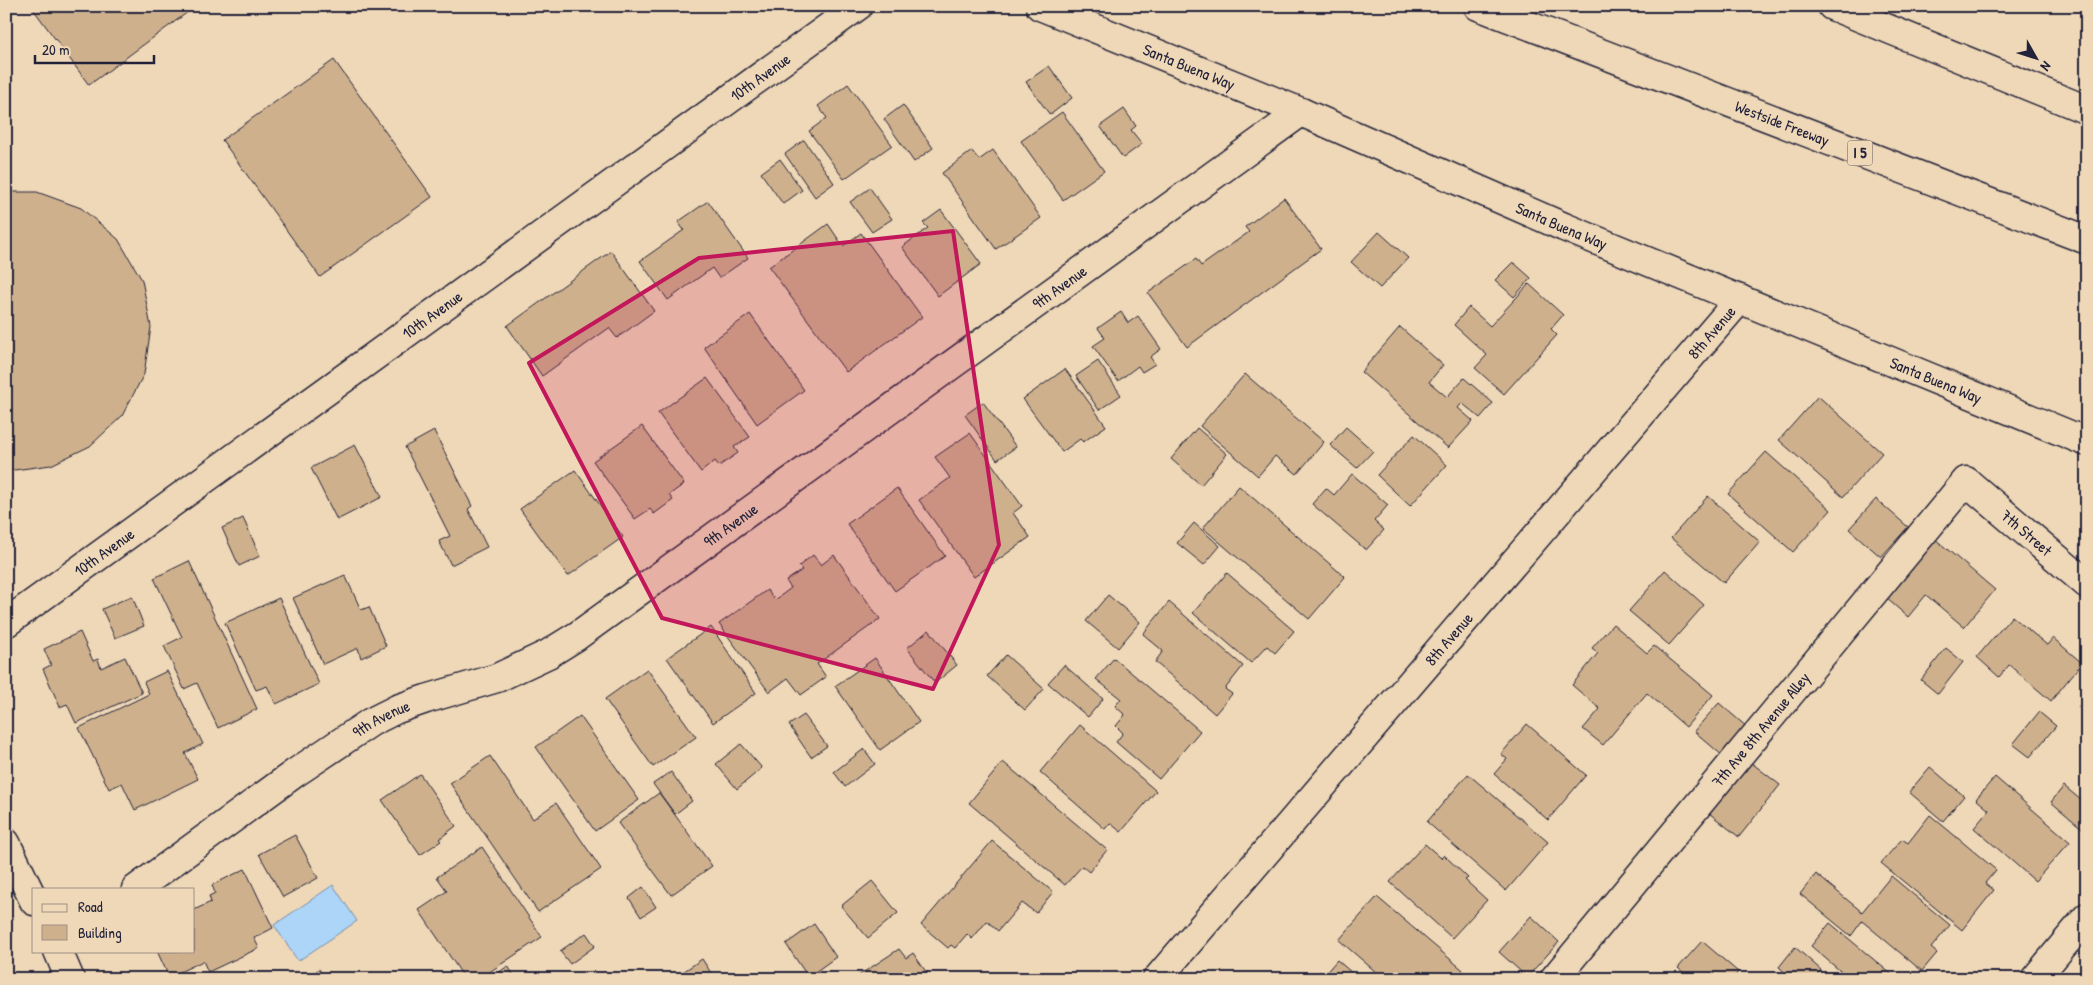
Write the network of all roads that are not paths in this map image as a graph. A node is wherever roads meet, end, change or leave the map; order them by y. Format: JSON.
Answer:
{"nodes":[{"id":1,"x":858,"y":6,"type":"edge"},
{"id":2,"x":1040,"y":6,"type":"edge"},
{"id":3,"x":1478,"y":6,"type":"edge"},
{"id":4,"x":1832,"y":6,"type":"edge"},
{"id":5,"x":2087,"y":110,"type":"edge"},
{"id":6,"x":1301,"y":112,"type":"junction"},
{"id":7,"x":2087,"y":240,"type":"edge"},
{"id":8,"x":1740,"y":299,"type":"junction"},
{"id":9,"x":2087,"y":442,"type":"edge"},
{"id":10,"x":1966,"y":481,"type":"joint"},
{"id":11,"x":2087,"y":584,"type":"edge"},
{"id":12,"x":6,"y":623,"type":"edge"},
{"id":13,"x":6,"y":843,"type":"edge"},
{"id":14,"x":137,"y":888,"type":"edge"},
{"id":15,"x":32,"y":897,"type":"edge"},
{"id":16,"x":2087,"y":917,"type":"edge"},
{"id":17,"x":58,"y":952,"type":"edge"},
{"id":18,"x":70,"y":979,"type":"edge"},
{"id":19,"x":1157,"y":979,"type":"edge"},
{"id":20,"x":1554,"y":979,"type":"edge"},
{"id":21,"x":2035,"y":979,"type":"edge"}],
"edges":[{"from":1,"to":12,"type":"main road","name":"10th Avenue"},
{"from":2,"to":6,"type":"main road","name":"Santa Buena Way"},
{"from":3,"to":7,"type":"main road","name":"Westside Freeway","number":"I 5"},
{"from":4,"to":5,"type":"main road"},
{"from":6,"to":8,"type":"main road","name":"Santa Buena Way"},
{"from":6,"to":14,"type":"main road","name":"9th Avenue"},
{"from":8,"to":9,"type":"main road","name":"Santa Buena Way"},
{"from":8,"to":19,"type":"main road","name":"8th Avenue"},
{"from":10,"to":11,"type":"main road","name":"7th Street"},
{"from":10,"to":20,"type":"main road","name":"7th Ave 8th Avenue Alley"},
{"from":13,"to":15,"type":"main road"},
{"from":16,"to":21,"type":"main road"},
{"from":17,"to":18,"type":"main road"}]}
